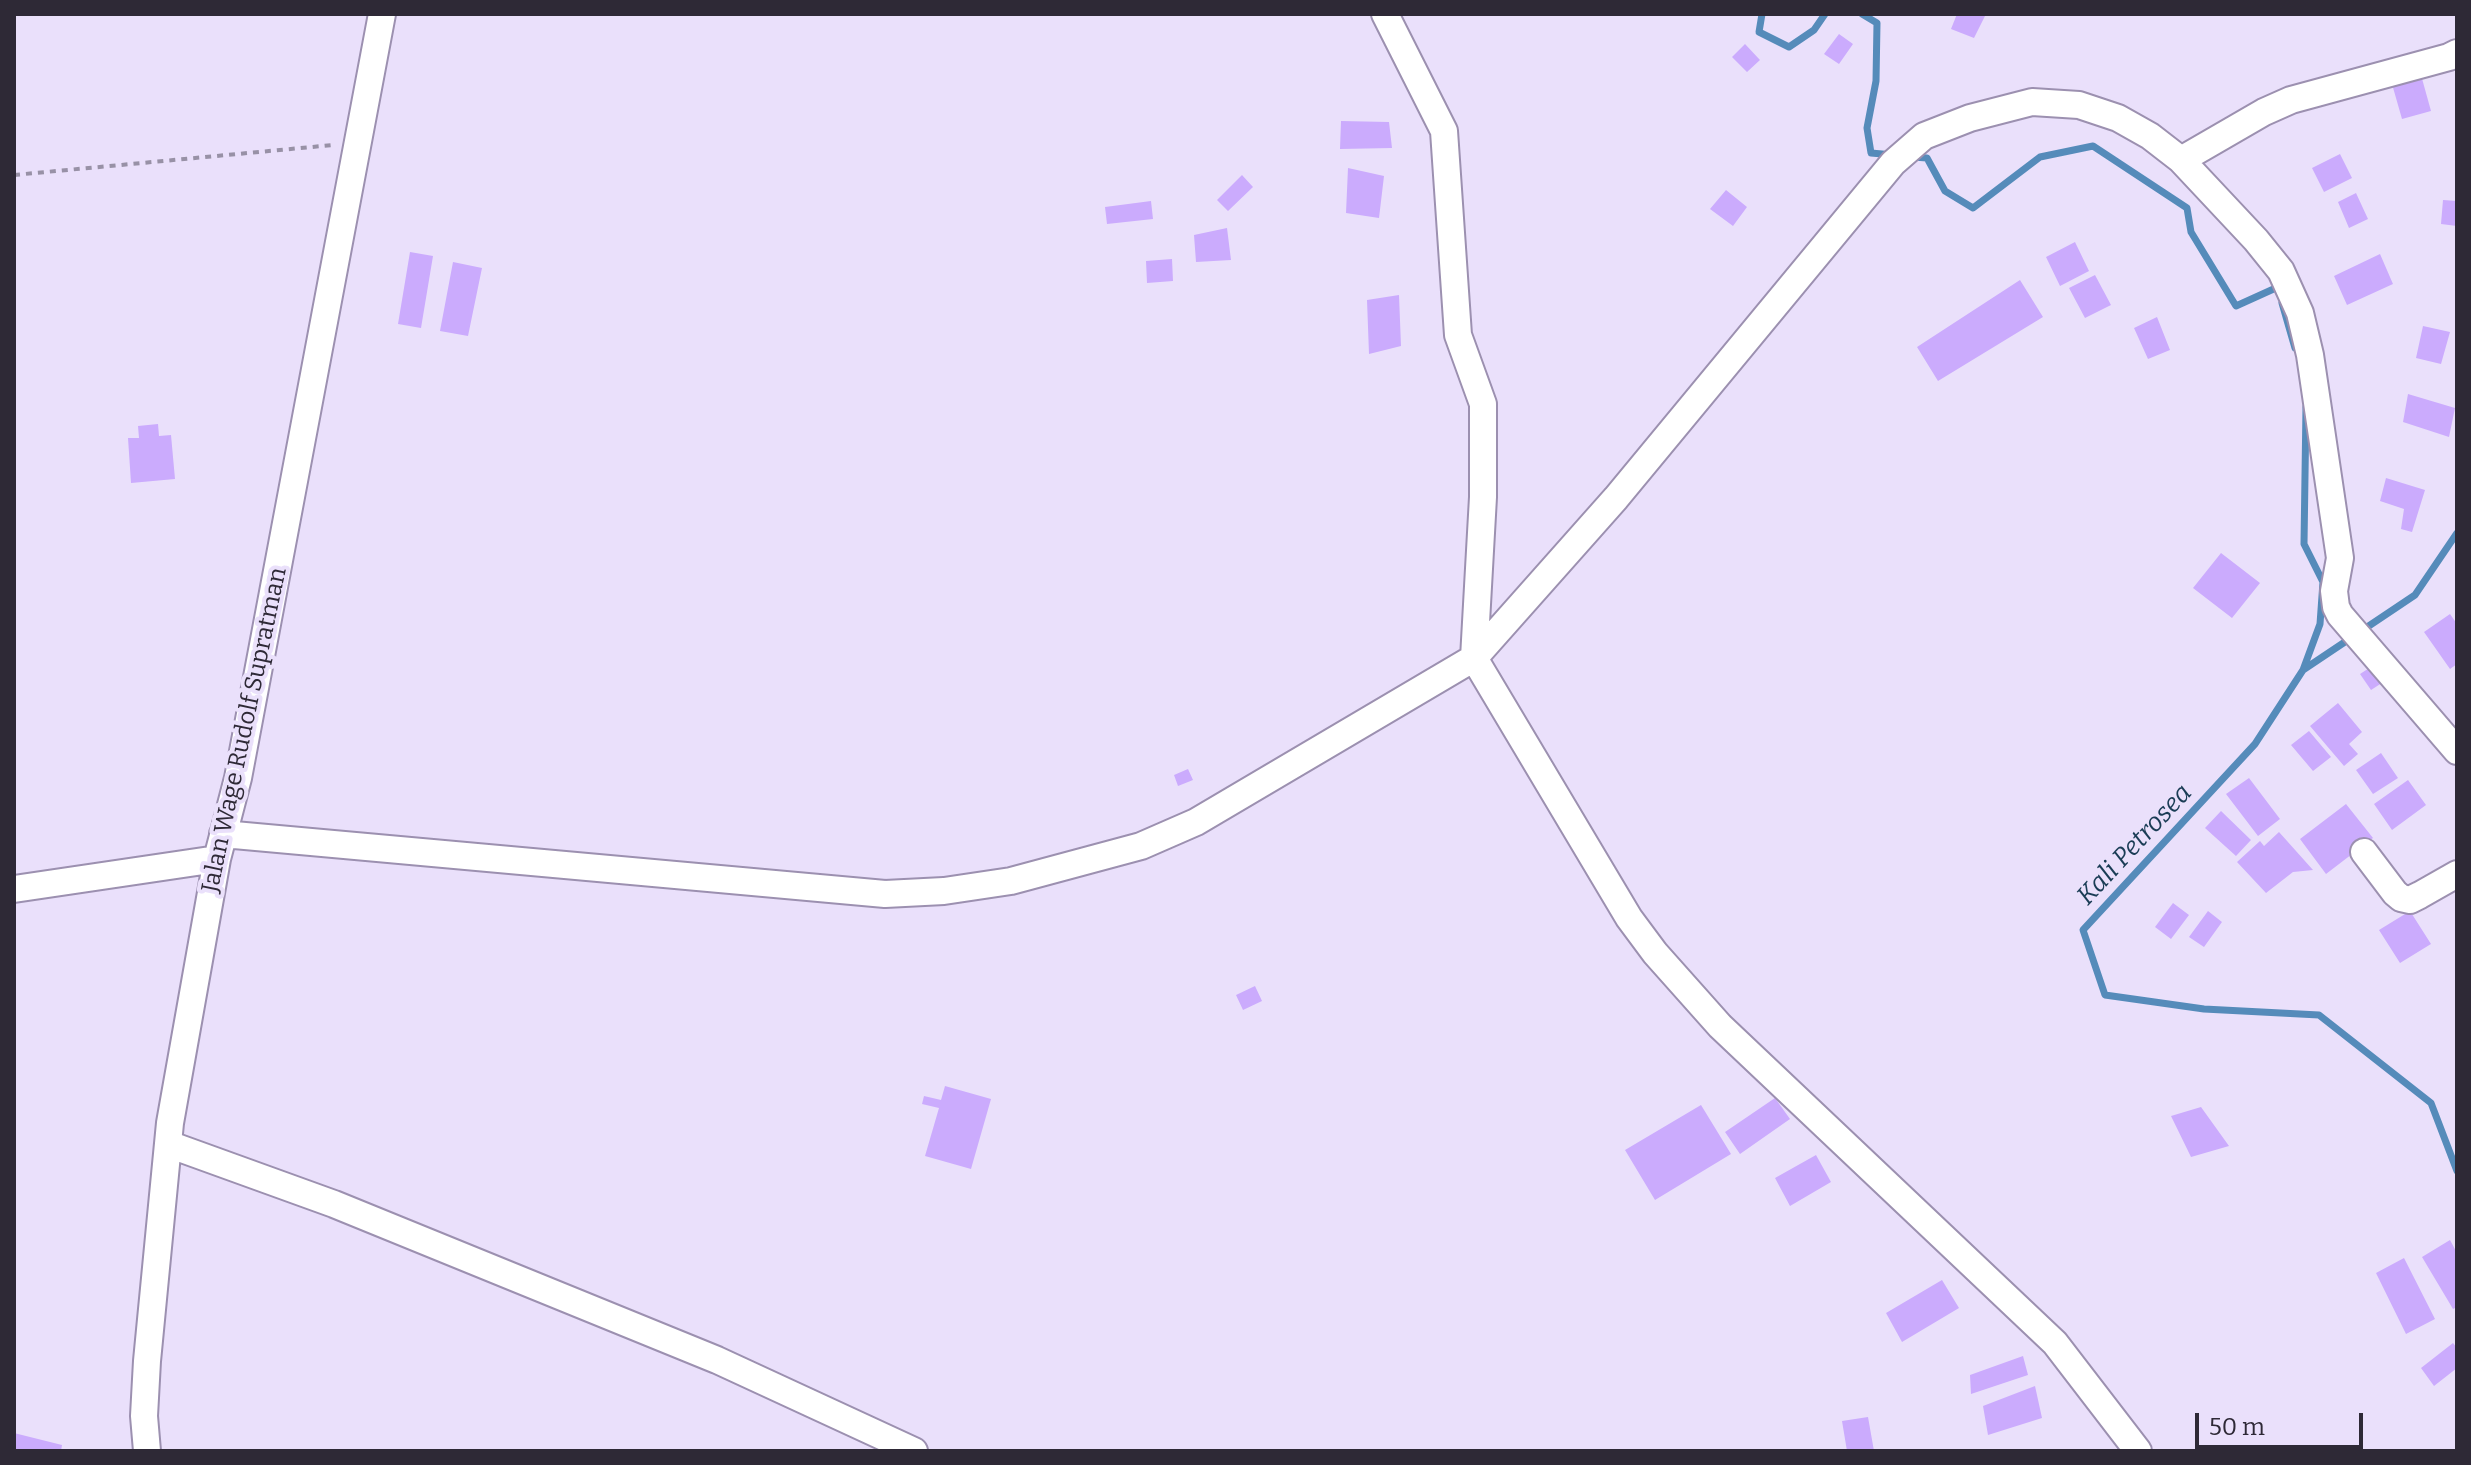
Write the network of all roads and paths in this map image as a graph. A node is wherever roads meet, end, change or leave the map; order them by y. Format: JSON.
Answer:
{"nodes":[{"id":1,"x":382,"y":14,"type":"edge"},
{"id":2,"x":1385,"y":14,"type":"edge"},
{"id":3,"x":2457,"y":53,"type":"edge"},
{"id":4,"x":359,"y":143,"type":"junction"},
{"id":5,"x":2181,"y":160,"type":"junction"},
{"id":6,"x":14,"y":175,"type":"edge"},
{"id":7,"x":1474,"y":658,"type":"junction"},
{"id":8,"x":2457,"y":751,"type":"edge"},
{"id":9,"x":223,"y":834,"type":"junction"},
{"id":10,"x":2364,"y":852,"type":"dead end"},
{"id":11,"x":217,"y":859,"type":"junction"},
{"id":12,"x":2457,"y":874,"type":"edge"},
{"id":13,"x":14,"y":889,"type":"edge"},
{"id":14,"x":168,"y":1144,"type":"junction"},
{"id":15,"x":147,"y":1451,"type":"edge"},
{"id":16,"x":914,"y":1451,"type":"edge"},
{"id":17,"x":2138,"y":1451,"type":"edge"}],
"edges":[{"from":1,"to":4,"type":"street","name":"Jalan Wage Rudolf Supratman"},
{"from":2,"to":7,"type":"street"},
{"from":3,"to":5,"type":"street"},
{"from":4,"to":6,"type":"path"},
{"from":4,"to":9,"type":"street","name":"Jalan Wage Rudolf Supratman"},
{"from":5,"to":7,"type":"street"},
{"from":5,"to":8,"type":"street"},
{"from":7,"to":9,"type":"street"},
{"from":7,"to":17,"type":"street"},
{"from":9,"to":11,"type":"street","name":"Jalan Wage Rudolf Supratman"},
{"from":10,"to":12,"type":"street"},
{"from":11,"to":13,"type":"street"},
{"from":11,"to":14,"type":"street","name":"Jalan Wage Rudolf Supratman"},
{"from":14,"to":15,"type":"street","name":"Jalan Wage Rudolf Supratman"},
{"from":14,"to":16,"type":"street"}]}
